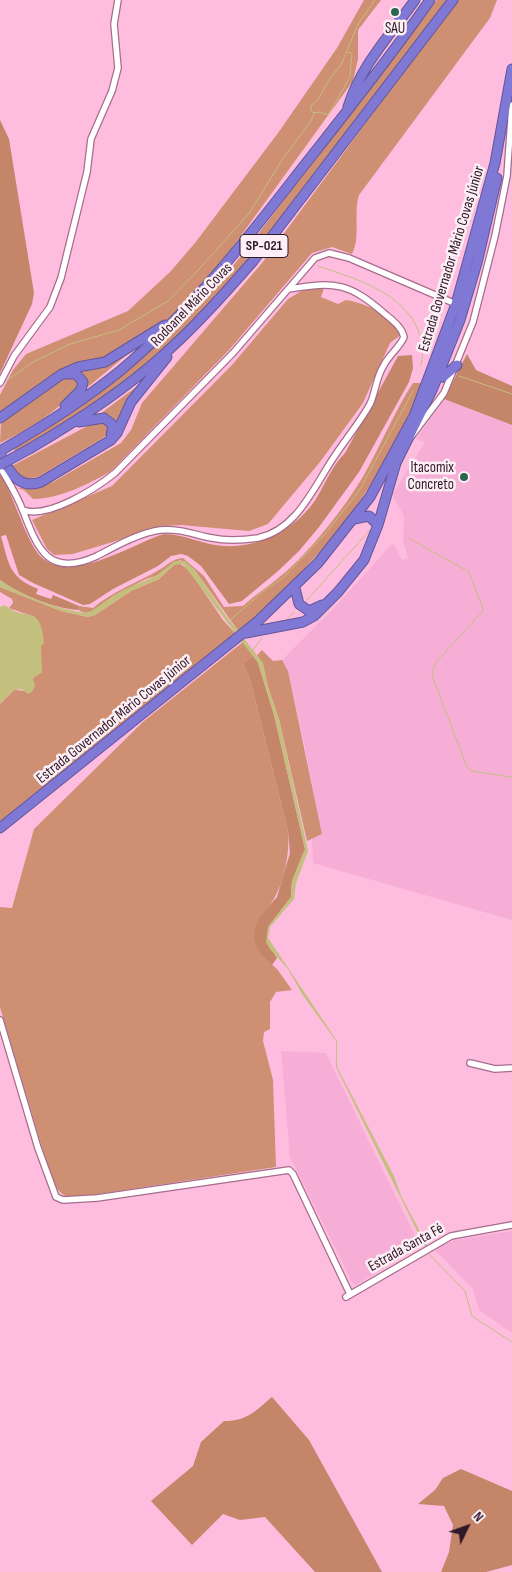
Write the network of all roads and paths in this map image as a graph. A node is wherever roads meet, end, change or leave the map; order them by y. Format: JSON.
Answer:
{"nodes":[{"id":1,"x":118,"y":0,"type":"edge"},
{"id":2,"x":415,"y":0,"type":"edge"},
{"id":3,"x":430,"y":0,"type":"edge"},
{"id":4,"x":453,"y":0,"type":"edge"},
{"id":5,"x":512,"y":69,"type":"edge"},
{"id":6,"x":512,"y":96,"type":"edge"},
{"id":7,"x":512,"y":104,"type":"edge"},
{"id":8,"x":346,"y":114,"type":"junction"},
{"id":9,"x":289,"y":289,"type":"junction"},
{"id":10,"x":456,"y":304,"type":"junction"},
{"id":11,"x":175,"y":320,"type":"junction"},
{"id":12,"x":179,"y":340,"type":"junction"},
{"id":13,"x":436,"y":359,"type":"junction"},
{"id":14,"x":457,"y":365,"type":"junction"},
{"id":15,"x":62,"y":374,"type":"junction"},
{"id":16,"x":438,"y":375,"type":"junction"},
{"id":17,"x":0,"y":383,"type":"edge"},
{"id":18,"x":0,"y":418,"type":"edge"},
{"id":19,"x":53,"y":418,"type":"junction"},
{"id":20,"x":71,"y":424,"type":"junction"},
{"id":21,"x":409,"y":440,"type":"junction"},
{"id":22,"x":103,"y":444,"type":"junction"},
{"id":23,"x":0,"y":450,"type":"edge"},
{"id":24,"x":0,"y":454,"type":"edge"},
{"id":25,"x":0,"y":466,"type":"edge"},
{"id":26,"x":22,"y":510,"type":"junction"},
{"id":27,"x":354,"y":519,"type":"junction"},
{"id":28,"x":378,"y":525,"type":"junction"},
{"id":29,"x":295,"y":588,"type":"junction"},
{"id":30,"x":327,"y":602,"type":"junction"},
{"id":31,"x":241,"y":636,"type":"junction"},
{"id":32,"x":0,"y":828,"type":"edge"},
{"id":33,"x":0,"y":1020,"type":"edge"},
{"id":34,"x":470,"y":1063,"type":"dead end"},
{"id":35,"x":512,"y":1068,"type":"edge"},
{"id":36,"x":512,"y":1225,"type":"edge"}],
"edges":[{"from":1,"to":17,"type":"street"},
{"from":2,"to":8,"type":"highway"},
{"from":3,"to":8,"type":"highway","name":"Rodoanel Mário Covas","number":"SP-021"},
{"from":4,"to":12,"type":"highway","name":"Rodoanel Mário Covas","number":"SP-021"},
{"from":5,"to":10,"type":"highway","name":"Estrada Governador Mário Covas Júnior"},
{"from":6,"to":16,"type":"highway","name":"Estrada Governador Mário Covas Júnior"},
{"from":7,"to":14,"type":"street"},
{"from":8,"to":11,"type":"highway","name":"Rodoanel Mário Covas","number":"SP-021"},
{"from":9,"to":10,"type":"street"},
{"from":9,"to":26,"type":"street"},
{"from":9,"to":26,"type":"street"},
{"from":10,"to":13,"type":"highway","name":"Estrada Governador Mário Covas Júnior"},
{"from":11,"to":15,"type":"highway"},
{"from":11,"to":19,"type":"highway","name":"Rodoanel Mário Covas","number":"SP-021"},
{"from":12,"to":20,"type":"highway","name":"Rodoanel Mário Covas","number":"SP-021"},
{"from":12,"to":22,"type":"highway"},
{"from":13,"to":16,"type":"highway"},
{"from":13,"to":27,"type":"highway","name":"Estrada Governador Mário Covas Júnior"},
{"from":14,"to":16,"type":"highway"},
{"from":14,"to":21,"type":"street"},
{"from":15,"to":18,"type":"highway"},
{"from":15,"to":19,"type":"highway"},
{"from":16,"to":21,"type":"highway","name":"Estrada Governador Mário Covas Júnior"},
{"from":19,"to":23,"type":"highway","name":"Rodoanel Mário Covas","number":"SP-021"},
{"from":20,"to":22,"type":"highway"},
{"from":20,"to":25,"type":"highway","name":"Rodoanel Mário Covas","number":"SP-021","bridge":true},
{"from":21,"to":28,"type":"highway","name":"Estrada Governador Mário Covas Júnior"},
{"from":22,"to":24,"type":"highway"},
{"from":25,"to":26,"type":"street"},
{"from":27,"to":28,"type":"highway"},
{"from":27,"to":29,"type":"highway","name":"Estrada Governador Mário Covas Júnior"},
{"from":28,"to":30,"type":"highway","name":"Estrada Governador Mário Covas Júnior"},
{"from":29,"to":30,"type":"highway"},
{"from":29,"to":31,"type":"highway","name":"Estrada Governador Mário Covas Júnior"},
{"from":30,"to":31,"type":"highway","name":"Estrada Governador Mário Covas Júnior"},
{"from":31,"to":32,"type":"highway","name":"Estrada Governador Mário Covas Júnior"},
{"from":33,"to":36,"type":"street","name":"Estrada Santa Fé"},
{"from":34,"to":35,"type":"street"}]}
